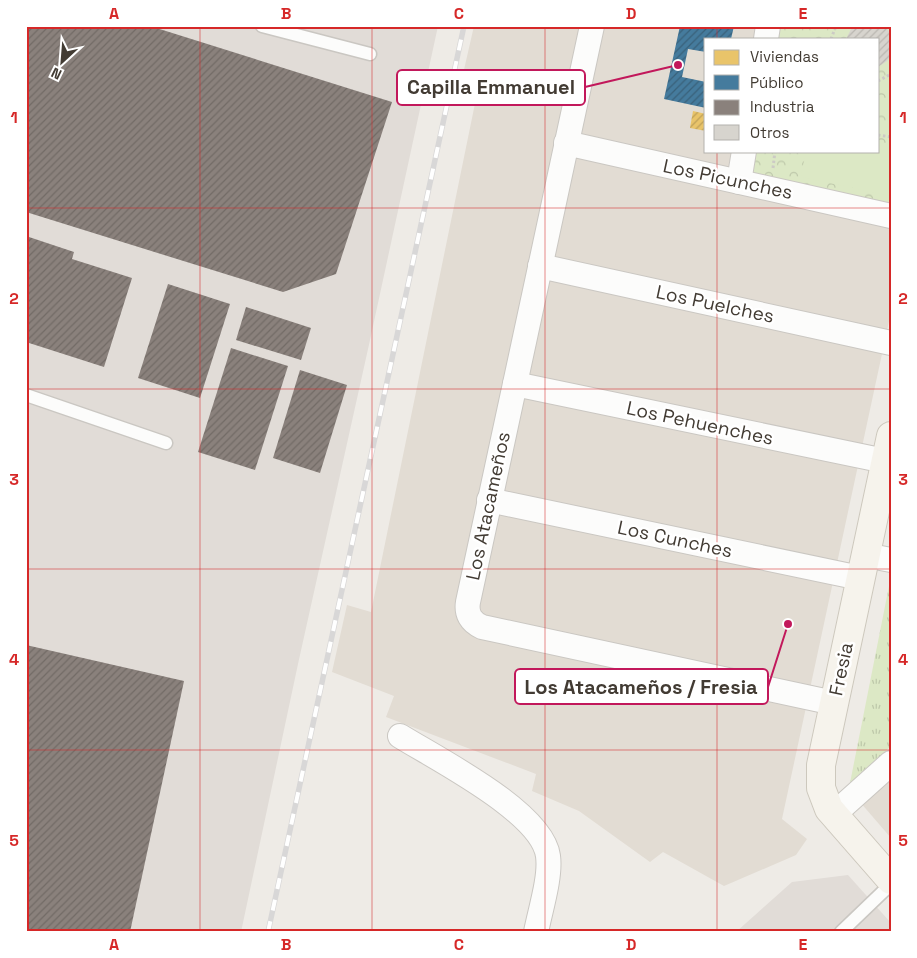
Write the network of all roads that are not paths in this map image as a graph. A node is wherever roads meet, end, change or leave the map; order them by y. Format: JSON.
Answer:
{"nodes":[{"id":1,"x":262,"y":26,"type":"edge"},
{"id":2,"x":592,"y":26,"type":"edge"},
{"id":3,"x":370,"y":54,"type":"dead end"},
{"id":4,"x":566,"y":143,"type":"junction"},
{"id":5,"x":744,"y":152,"type":"edge"},
{"id":6,"x":739,"y":182,"type":"junction"},
{"id":7,"x":891,"y":216,"type":"edge"},
{"id":8,"x":540,"y":266,"type":"junction"},
{"id":9,"x":891,"y":343,"type":"edge"},
{"id":10,"x":514,"y":384,"type":"junction"},
{"id":11,"x":26,"y":395,"type":"edge"},
{"id":12,"x":166,"y":443,"type":"dead end"},
{"id":13,"x":888,"y":449,"type":"edge"},
{"id":14,"x":489,"y":500,"type":"junction"},
{"id":15,"x":872,"y":564,"type":"edge"},
{"id":16,"x":834,"y":703,"type":"junction"},
{"id":17,"x":400,"y":736,"type":"dead end"},
{"id":18,"x":891,"y":763,"type":"edge"},
{"id":19,"x":833,"y":815,"type":"junction"},
{"id":20,"x":891,"y":880,"type":"edge"},
{"id":21,"x":891,"y":884,"type":"edge"},
{"id":22,"x":536,"y":932,"type":"edge"},
{"id":23,"x":841,"y":932,"type":"edge"}],
"edges":[{"from":1,"to":3,"type":"lane"},
{"from":2,"to":4,"type":"street","name":"Los Atacameños"},
{"from":4,"to":6,"type":"street","name":"Los Picunches"},
{"from":4,"to":8,"type":"street","name":"Los Atacameños"},
{"from":5,"to":6,"type":"street"},
{"from":6,"to":7,"type":"street","name":"Los Picunches"},
{"from":8,"to":9,"type":"street","name":"Los Puelches"},
{"from":8,"to":10,"type":"street","name":"Los Atacameños"},
{"from":10,"to":13,"type":"street","name":"Los Pehuenches"},
{"from":10,"to":14,"type":"street","name":"Los Atacameños"},
{"from":11,"to":12,"type":"lane"},
{"from":13,"to":15,"type":"street","name":"Fresia"},
{"from":14,"to":15,"type":"street","name":"Los Cunches"},
{"from":14,"to":16,"type":"street","name":"Los Atacameños"},
{"from":15,"to":16,"type":"street","name":"Fresia"},
{"from":16,"to":19,"type":"street","name":"Fresia"},
{"from":17,"to":22,"type":"street"},
{"from":18,"to":19,"type":"street"},
{"from":19,"to":20,"type":"street","name":"Fresia"},
{"from":21,"to":23,"type":"lane"}]}
